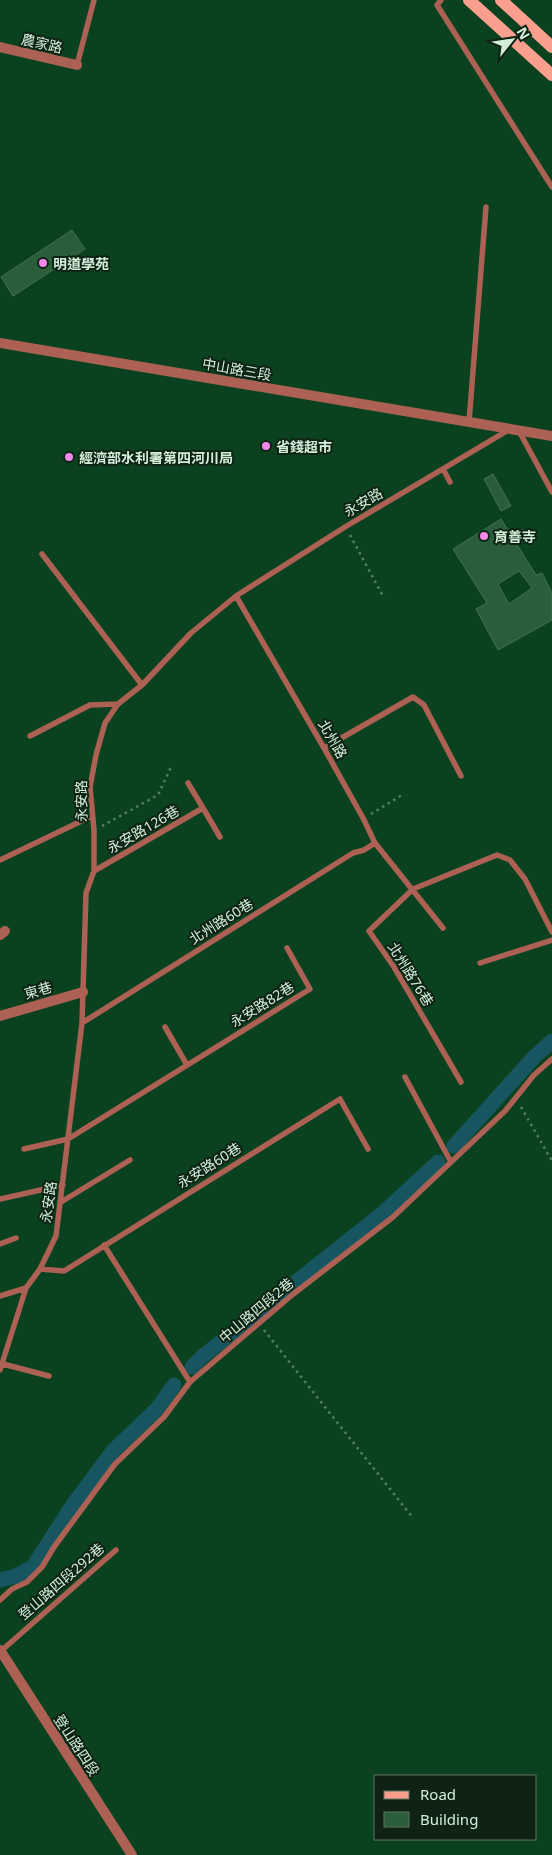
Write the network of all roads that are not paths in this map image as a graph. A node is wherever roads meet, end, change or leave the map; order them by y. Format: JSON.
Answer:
{"nodes":[{"id":1,"x":94,"y":0,"type":"edge"},
{"id":2,"x":441,"y":0,"type":"edge"},
{"id":3,"x":470,"y":0,"type":"edge"},
{"id":4,"x":501,"y":0,"type":"edge"},
{"id":5,"x":0,"y":47,"type":"edge"},
{"id":6,"x":552,"y":47,"type":"edge"},
{"id":7,"x":77,"y":65,"type":"joint"},
{"id":8,"x":552,"y":75,"type":"edge"},
{"id":9,"x":552,"y":187,"type":"edge"},
{"id":10,"x":486,"y":207,"type":"dead end"},
{"id":11,"x":0,"y":343,"type":"edge"},
{"id":12,"x":469,"y":422,"type":"junction"},
{"id":13,"x":514,"y":430,"type":"junction"},
{"id":14,"x":552,"y":436,"type":"edge"},
{"id":15,"x":443,"y":469,"type":"junction"},
{"id":16,"x":450,"y":482,"type":"dead end"},
{"id":17,"x":552,"y":492,"type":"edge"},
{"id":18,"x":42,"y":554,"type":"dead end"},
{"id":19,"x":236,"y":596,"type":"junction"},
{"id":20,"x":142,"y":685,"type":"junction"},
{"id":21,"x":118,"y":704,"type":"junction"},
{"id":22,"x":30,"y":736,"type":"dead end"},
{"id":23,"x":324,"y":748,"type":"junction"},
{"id":24,"x":461,"y":776,"type":"dead end"},
{"id":25,"x":188,"y":783,"type":"dead end"},
{"id":26,"x":203,"y":808,"type":"junction"},
{"id":27,"x":92,"y":816,"type":"junction"},
{"id":28,"x":220,"y":837,"type":"dead end"},
{"id":29,"x":375,"y":843,"type":"junction"},
{"id":30,"x":0,"y":860,"type":"edge"},
{"id":31,"x":94,"y":871,"type":"junction"},
{"id":32,"x":413,"y":890,"type":"junction"},
{"id":33,"x":443,"y":928,"type":"dead end"},
{"id":34,"x":552,"y":932,"type":"edge"},
{"id":35,"x":552,"y":940,"type":"edge"},
{"id":36,"x":287,"y":948,"type":"dead end"},
{"id":37,"x":480,"y":963,"type":"dead end"},
{"id":38,"x":83,"y":992,"type":"junction"},
{"id":39,"x":0,"y":1016,"type":"edge"},
{"id":40,"x":82,"y":1023,"type":"junction"},
{"id":41,"x":165,"y":1027,"type":"dead end"},
{"id":42,"x":552,"y":1059,"type":"edge"},
{"id":43,"x":187,"y":1065,"type":"junction"},
{"id":44,"x":405,"y":1077,"type":"dead end"},
{"id":45,"x":461,"y":1082,"type":"dead end"},
{"id":46,"x":68,"y":1139,"type":"junction"},
{"id":47,"x":24,"y":1149,"type":"dead end"},
{"id":48,"x":368,"y":1149,"type":"dead end"},
{"id":49,"x":130,"y":1160,"type":"dead end"},
{"id":50,"x":451,"y":1162,"type":"junction"},
{"id":51,"x":63,"y":1185,"type":"junction"},
{"id":52,"x":0,"y":1199,"type":"edge"},
{"id":53,"x":61,"y":1202,"type":"junction"},
{"id":54,"x":16,"y":1238,"type":"dead end"},
{"id":55,"x":0,"y":1244,"type":"edge"},
{"id":56,"x":104,"y":1246,"type":"junction"},
{"id":57,"x":40,"y":1269,"type":"junction"},
{"id":58,"x":26,"y":1288,"type":"junction"},
{"id":59,"x":0,"y":1296,"type":"edge"},
{"id":60,"x":1,"y":1367,"type":"edge"},
{"id":61,"x":49,"y":1376,"type":"dead end"},
{"id":62,"x":190,"y":1382,"type":"junction"},
{"id":63,"x":116,"y":1550,"type":"dead end"},
{"id":64,"x":0,"y":1600,"type":"edge"},
{"id":65,"x":0,"y":1650,"type":"edge"},
{"id":66,"x":132,"y":1855,"type":"edge"}],
"edges":[{"from":1,"to":7,"type":"lane"},
{"from":2,"to":9,"type":"lane"},
{"from":3,"to":8,"type":"main road"},
{"from":4,"to":6,"type":"main road"},
{"from":5,"to":7,"type":"street","name":"農家路"},
{"from":10,"to":12,"type":"lane"},
{"from":11,"to":12,"type":"street","name":"中山路三段"},
{"from":12,"to":13,"type":"street","name":"中山路三段"},
{"from":13,"to":14,"type":"street","name":"中山路三段"},
{"from":13,"to":15,"type":"lane","name":"永安路"},
{"from":13,"to":17,"type":"lane"},
{"from":15,"to":16,"type":"lane"},
{"from":15,"to":19,"type":"lane","name":"永安路"},
{"from":18,"to":20,"type":"lane"},
{"from":19,"to":20,"type":"lane","name":"永安路"},
{"from":19,"to":23,"type":"lane","name":"北州路"},
{"from":20,"to":21,"type":"lane","name":"永安路"},
{"from":21,"to":22,"type":"lane"},
{"from":21,"to":27,"type":"lane","name":"永安路"},
{"from":23,"to":24,"type":"lane"},
{"from":23,"to":29,"type":"lane","name":"北州路"},
{"from":25,"to":26,"type":"lane"},
{"from":26,"to":28,"type":"lane"},
{"from":26,"to":31,"type":"lane","name":"永安路126巷"},
{"from":27,"to":30,"type":"lane"},
{"from":27,"to":31,"type":"lane","name":"永安路"},
{"from":29,"to":32,"type":"lane","name":"北州路"},
{"from":29,"to":40,"type":"lane","name":"北州路60巷"},
{"from":31,"to":38,"type":"lane","name":"永安路"},
{"from":32,"to":33,"type":"lane","name":"北州路"},
{"from":32,"to":34,"type":"lane"},
{"from":32,"to":45,"type":"lane","name":"北州路76巷"},
{"from":35,"to":37,"type":"lane"},
{"from":36,"to":43,"type":"lane","name":"永安路82巷"},
{"from":38,"to":39,"type":"street","name":"東巷"},
{"from":38,"to":40,"type":"lane","name":"永安路"},
{"from":40,"to":46,"type":"lane","name":"永安路"},
{"from":41,"to":43,"type":"lane"},
{"from":42,"to":50,"type":"lane","name":"中山路四段2巷"},
{"from":43,"to":46,"type":"lane","name":"永安路82巷"},
{"from":44,"to":50,"type":"lane"},
{"from":46,"to":47,"type":"lane","name":"永安路82巷"},
{"from":46,"to":51,"type":"lane","name":"永安路"},
{"from":48,"to":56,"type":"lane","name":"永安路60巷"},
{"from":49,"to":53,"type":"lane"},
{"from":50,"to":62,"type":"lane","name":"中山路四段2巷"},
{"from":51,"to":52,"type":"lane"},
{"from":51,"to":53,"type":"lane","name":"永安路"},
{"from":53,"to":57,"type":"lane","name":"永安路"},
{"from":54,"to":55,"type":"lane"},
{"from":56,"to":57,"type":"lane","name":"永安路60巷"},
{"from":56,"to":62,"type":"lane"},
{"from":57,"to":58,"type":"lane","name":"永安路"},
{"from":58,"to":59,"type":"lane"},
{"from":58,"to":60,"type":"lane","name":"永安路"},
{"from":60,"to":61,"type":"lane"},
{"from":62,"to":64,"type":"lane","name":"中山路四段2巷"},
{"from":63,"to":65,"type":"lane","name":"登山路四段292巷"},
{"from":65,"to":66,"type":"street","name":"登山路四段"}]}
